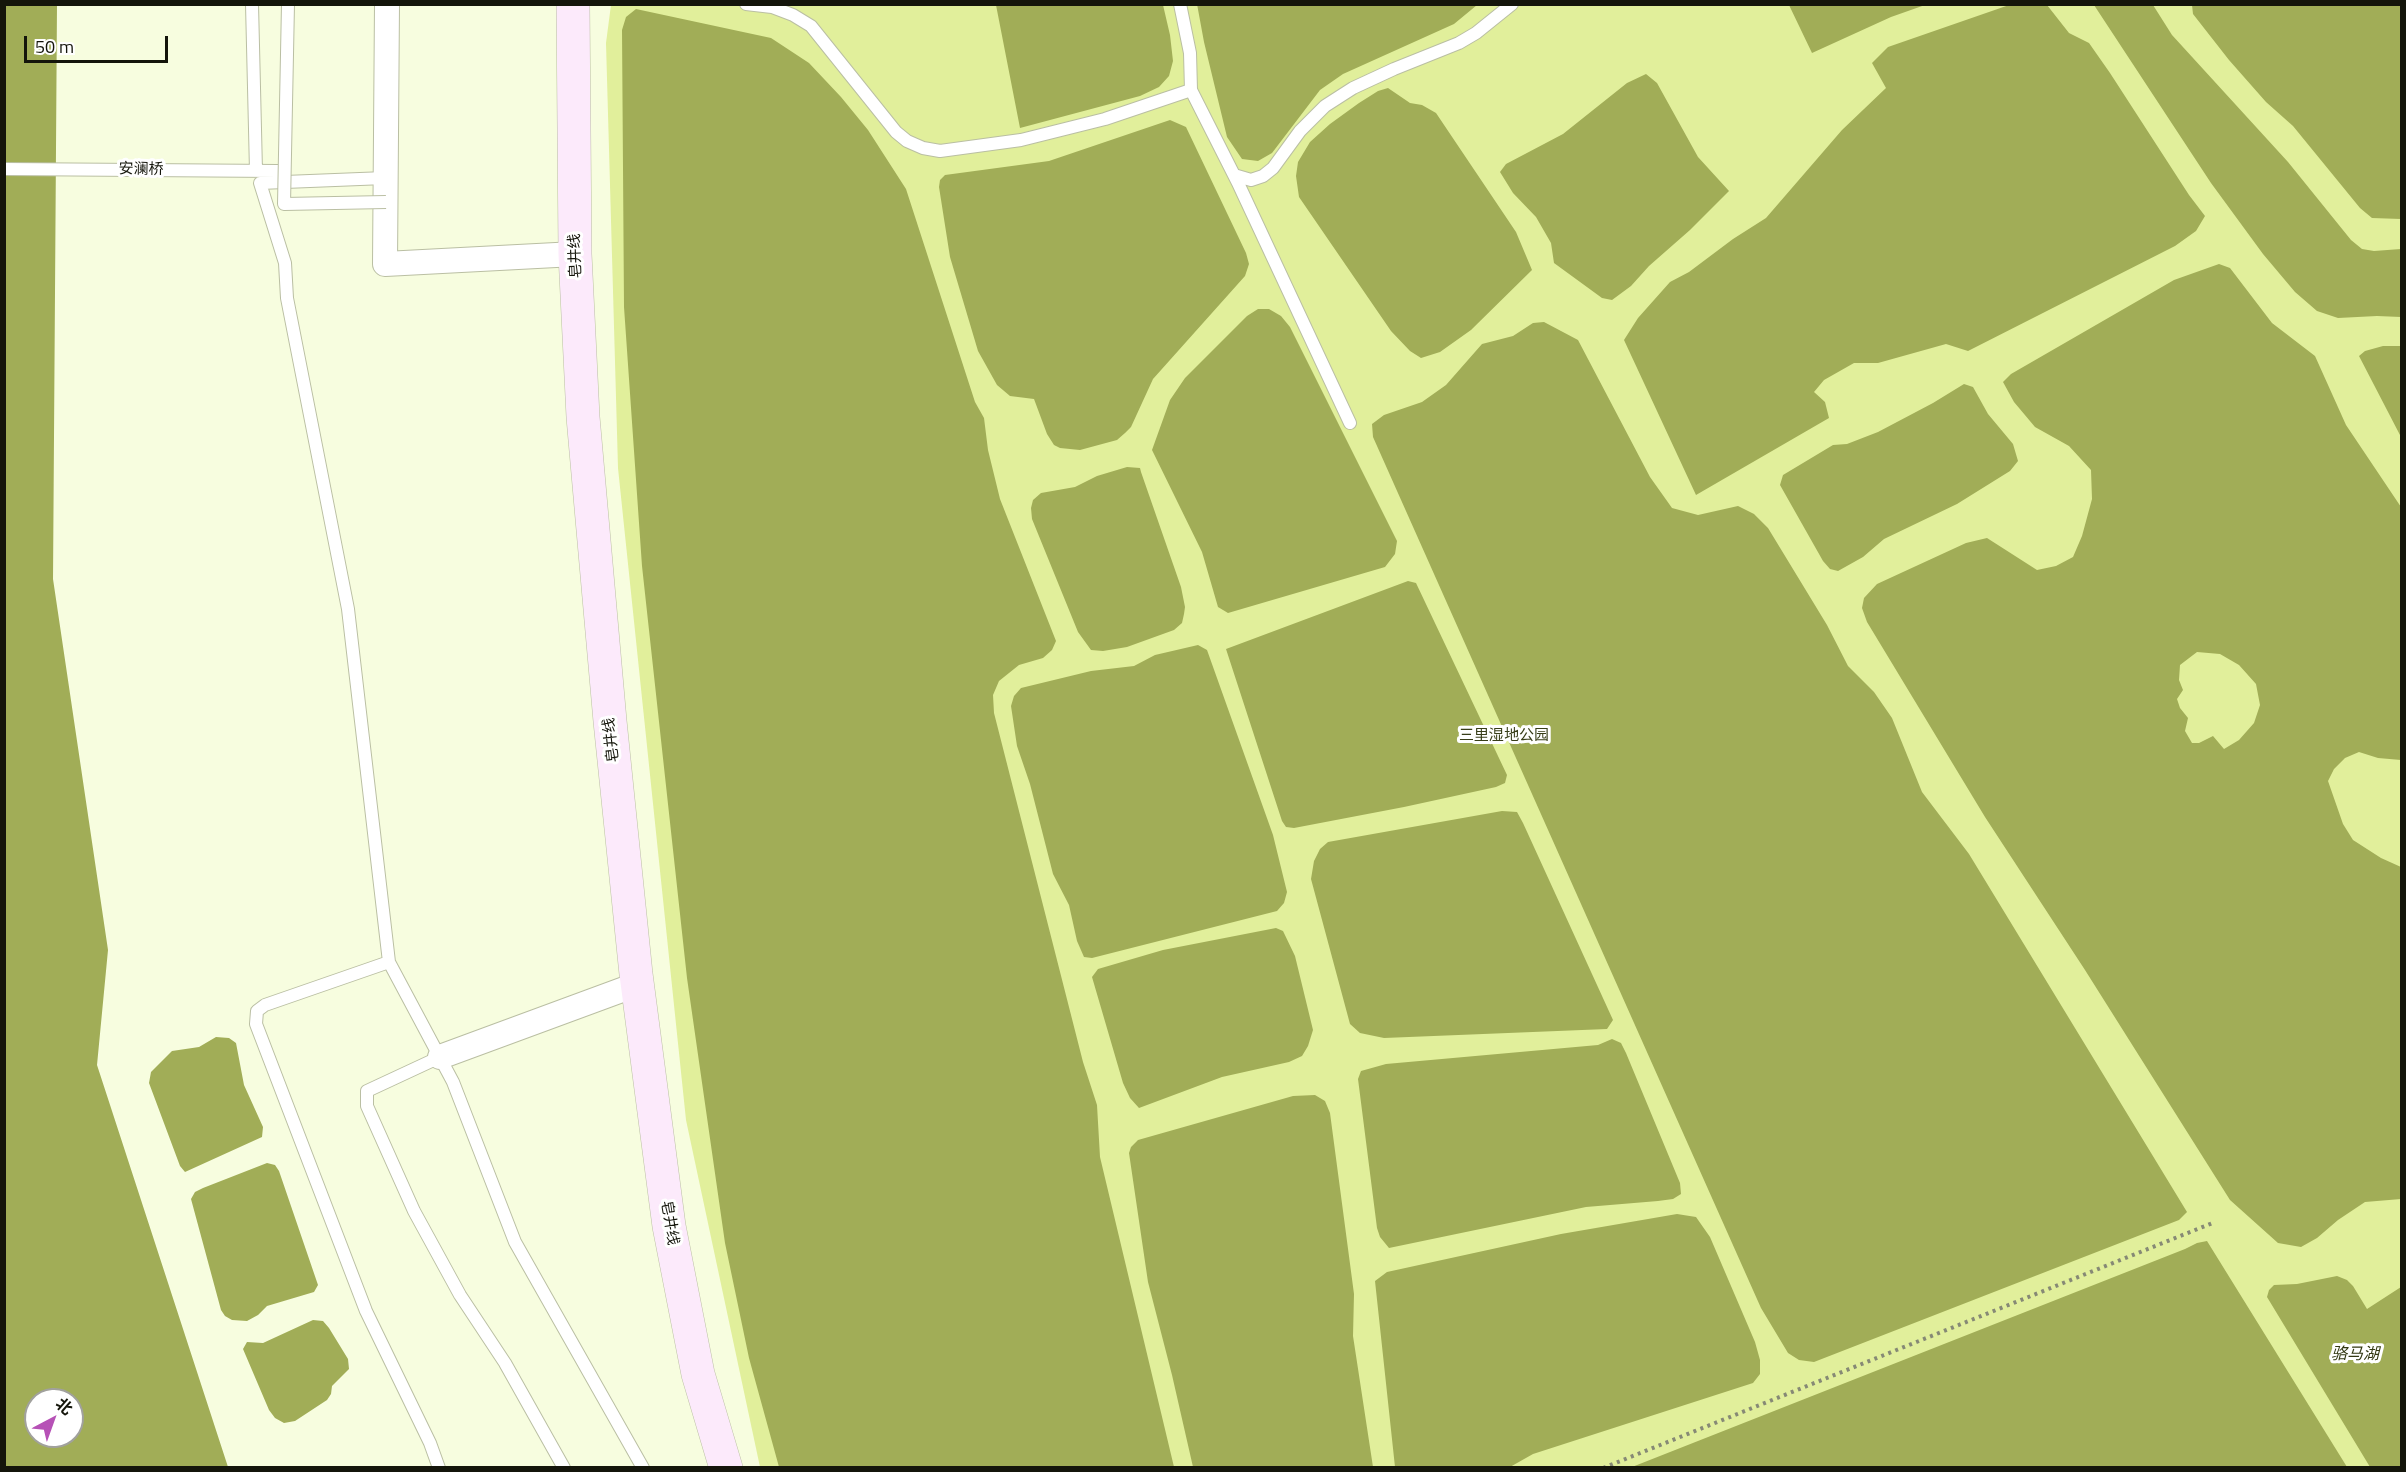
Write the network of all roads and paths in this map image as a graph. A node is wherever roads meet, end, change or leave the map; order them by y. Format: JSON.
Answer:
{"nodes":[{"id":1,"x":252,"y":4,"type":"edge"},
{"id":2,"x":288,"y":4,"type":"edge"},
{"id":3,"x":387,"y":4,"type":"edge"},
{"id":4,"x":573,"y":4,"type":"edge"},
{"id":5,"x":746,"y":4,"type":"edge"},
{"id":6,"x":1180,"y":4,"type":"edge"},
{"id":7,"x":1512,"y":4,"type":"edge"},
{"id":8,"x":1191,"y":90,"type":"junction"},
{"id":9,"x":4,"y":169,"type":"edge"},
{"id":10,"x":256,"y":171,"type":"junction"},
{"id":11,"x":278,"y":171,"type":"dead end"},
{"id":12,"x":1234,"y":175,"type":"junction"},
{"id":13,"x":386,"y":190,"type":"junction"},
{"id":14,"x":575,"y":254,"type":"junction"},
{"id":15,"x":1350,"y":423,"type":"dead end"},
{"id":16,"x":389,"y":962,"type":"junction"},
{"id":17,"x":638,"y":984,"type":"junction"},
{"id":18,"x":440,"y":1057,"type":"junction"},
{"id":19,"x":2215,"y":1222,"type":"dead end"},
{"id":20,"x":439,"y":1467,"type":"edge"},
{"id":21,"x":564,"y":1467,"type":"edge"},
{"id":22,"x":643,"y":1467,"type":"edge"},
{"id":23,"x":726,"y":1467,"type":"edge"},
{"id":24,"x":1603,"y":1467,"type":"edge"}],
"edges":[{"from":1,"to":10,"type":"lane"},
{"from":2,"to":13,"type":"lane","bridge":true},
{"from":3,"to":13,"type":"street"},
{"from":4,"to":14,"type":"street","name":"皂井线"},
{"from":5,"to":8,"type":"lane"},
{"from":6,"to":8,"type":"lane"},
{"from":7,"to":12,"type":"lane"},
{"from":8,"to":12,"type":"lane"},
{"from":9,"to":10,"type":"lane","name":"安澜桥"},
{"from":10,"to":11,"type":"lane","name":"安澜桥"},
{"from":12,"to":15,"type":"lane"},
{"from":13,"to":14,"type":"street"},
{"from":13,"to":16,"type":"lane"},
{"from":14,"to":17,"type":"street","name":"皂井线"},
{"from":16,"to":18,"type":"lane"},
{"from":16,"to":20,"type":"lane"},
{"from":17,"to":18,"type":"street"},
{"from":17,"to":23,"type":"street","name":"皂井线"},
{"from":18,"to":21,"type":"lane"},
{"from":18,"to":22,"type":"lane"},
{"from":19,"to":24,"type":"path"}]}
